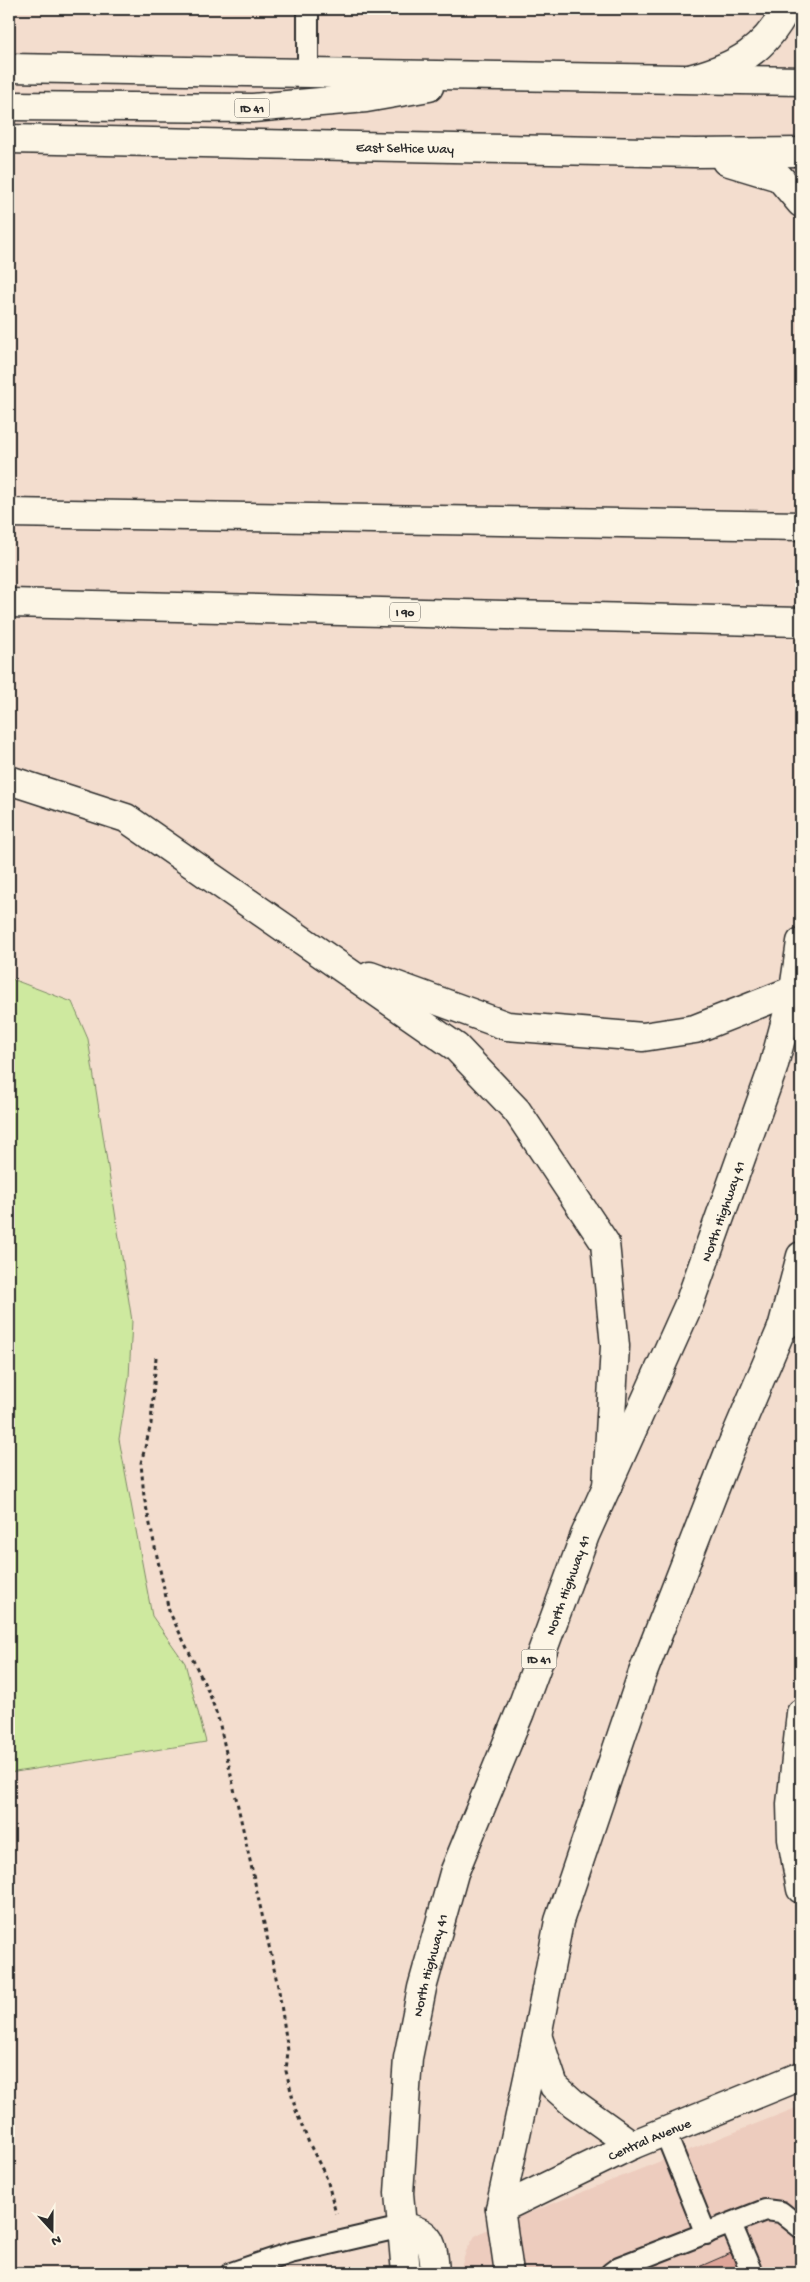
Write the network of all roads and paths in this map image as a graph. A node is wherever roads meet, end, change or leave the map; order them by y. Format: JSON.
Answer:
{"nodes":[{"id":1,"x":308,"y":9,"type":"edge"},
{"id":2,"x":786,"y":9,"type":"edge"},
{"id":3,"x":9,"y":68,"type":"edge"},
{"id":4,"x":308,"y":73,"type":"junction"},
{"id":5,"x":492,"y":76,"type":"junction"},
{"id":6,"x":690,"y":79,"type":"junction"},
{"id":7,"x":801,"y":81,"type":"edge"},
{"id":8,"x":9,"y":106,"type":"edge"},
{"id":9,"x":9,"y":139,"type":"edge"},
{"id":10,"x":695,"y":152,"type":"junction"},
{"id":11,"x":801,"y":152,"type":"edge"},
{"id":12,"x":801,"y":203,"type":"edge"},
{"id":13,"x":9,"y":513,"type":"edge"},
{"id":14,"x":801,"y":526,"type":"edge"},
{"id":15,"x":9,"y":603,"type":"edge"},
{"id":16,"x":801,"y":622,"type":"edge"},
{"id":17,"x":9,"y":780,"type":"edge"},
{"id":18,"x":801,"y":942,"type":"edge"},
{"id":19,"x":333,"y":963,"type":"junction"},
{"id":20,"x":798,"y":990,"type":"edge"},
{"id":21,"x":801,"y":1256,"type":"edge"},
{"id":22,"x":792,"y":1321,"type":"edge"},
{"id":23,"x":156,"y":1357,"type":"dead end"},
{"id":24,"x":607,"y":1487,"type":"junction"},
{"id":25,"x":801,"y":1713,"type":"edge"},
{"id":26,"x":797,"y":1839,"type":"edge"},
{"id":27,"x":801,"y":1889,"type":"edge"},
{"id":28,"x":537,"y":2036,"type":"junction"},
{"id":29,"x":801,"y":2076,"type":"edge"},
{"id":30,"x":665,"y":2132,"type":"junction"},
{"id":31,"x":632,"y":2145,"type":"junction"},
{"id":32,"x":500,"y":2209,"type":"junction"},
{"id":33,"x":731,"y":2224,"type":"junction"},
{"id":34,"x":402,"y":2227,"type":"junction"},
{"id":35,"x":801,"y":2228,"type":"edge"},
{"id":36,"x":706,"y":2234,"type":"junction"},
{"id":37,"x":341,"y":2240,"type":"junction"},
{"id":38,"x":231,"y":2273,"type":"edge"},
{"id":39,"x":406,"y":2273,"type":"edge"},
{"id":40,"x":435,"y":2273,"type":"edge"},
{"id":41,"x":509,"y":2273,"type":"edge"},
{"id":42,"x":611,"y":2273,"type":"edge"},
{"id":43,"x":752,"y":2273,"type":"edge"}],
"edges":[{"from":1,"to":4,"type":"lane"},
{"from":2,"to":6,"type":"main road"},
{"from":3,"to":4,"type":"main road"},
{"from":4,"to":5,"type":"main road"},
{"from":5,"to":6,"type":"main road","number":"ID 41"},
{"from":5,"to":8,"type":"main road","number":"ID 41"},
{"from":6,"to":7,"type":"main road","number":"ID 41"},
{"from":9,"to":10,"type":"main road","name":"East Seltice Way"},
{"from":10,"to":11,"type":"main road","name":"East Seltice Way"},
{"from":10,"to":12,"type":"main road"},
{"from":13,"to":14,"type":"main road"},
{"from":15,"to":16,"type":"main road","number":"I 90"},
{"from":17,"to":19,"type":"main road"},
{"from":18,"to":20,"type":"main road","name":"North Highway 41","number":"ID 41"},
{"from":19,"to":20,"type":"main road"},
{"from":19,"to":24,"type":"main road"},
{"from":20,"to":24,"type":"main road","name":"North Highway 41","number":"ID 41"},
{"from":21,"to":22,"type":"main road"},
{"from":22,"to":28,"type":"main road"},
{"from":23,"to":37,"type":"path"},
{"from":24,"to":34,"type":"main road","name":"North Highway 41","number":"ID 41"},
{"from":25,"to":26,"type":"main road"},
{"from":26,"to":27,"type":"main road"},
{"from":28,"to":31,"type":"main road"},
{"from":28,"to":32,"type":"main road"},
{"from":29,"to":30,"type":"main road","name":"Central Avenue"},
{"from":30,"to":31,"type":"main road","name":"Central Avenue"},
{"from":30,"to":36,"type":"lane"},
{"from":31,"to":32,"type":"main road","name":"Central Avenue"},
{"from":32,"to":41,"type":"main road"},
{"from":33,"to":35,"type":"lane"},
{"from":33,"to":36,"type":"lane"},
{"from":33,"to":43,"type":"lane"},
{"from":34,"to":37,"type":"lane"},
{"from":34,"to":39,"type":"main road","name":"North Highway 41","number":"ID 41"},
{"from":34,"to":40,"type":"main road"},
{"from":36,"to":42,"type":"lane"},
{"from":37,"to":38,"type":"lane"}]}
